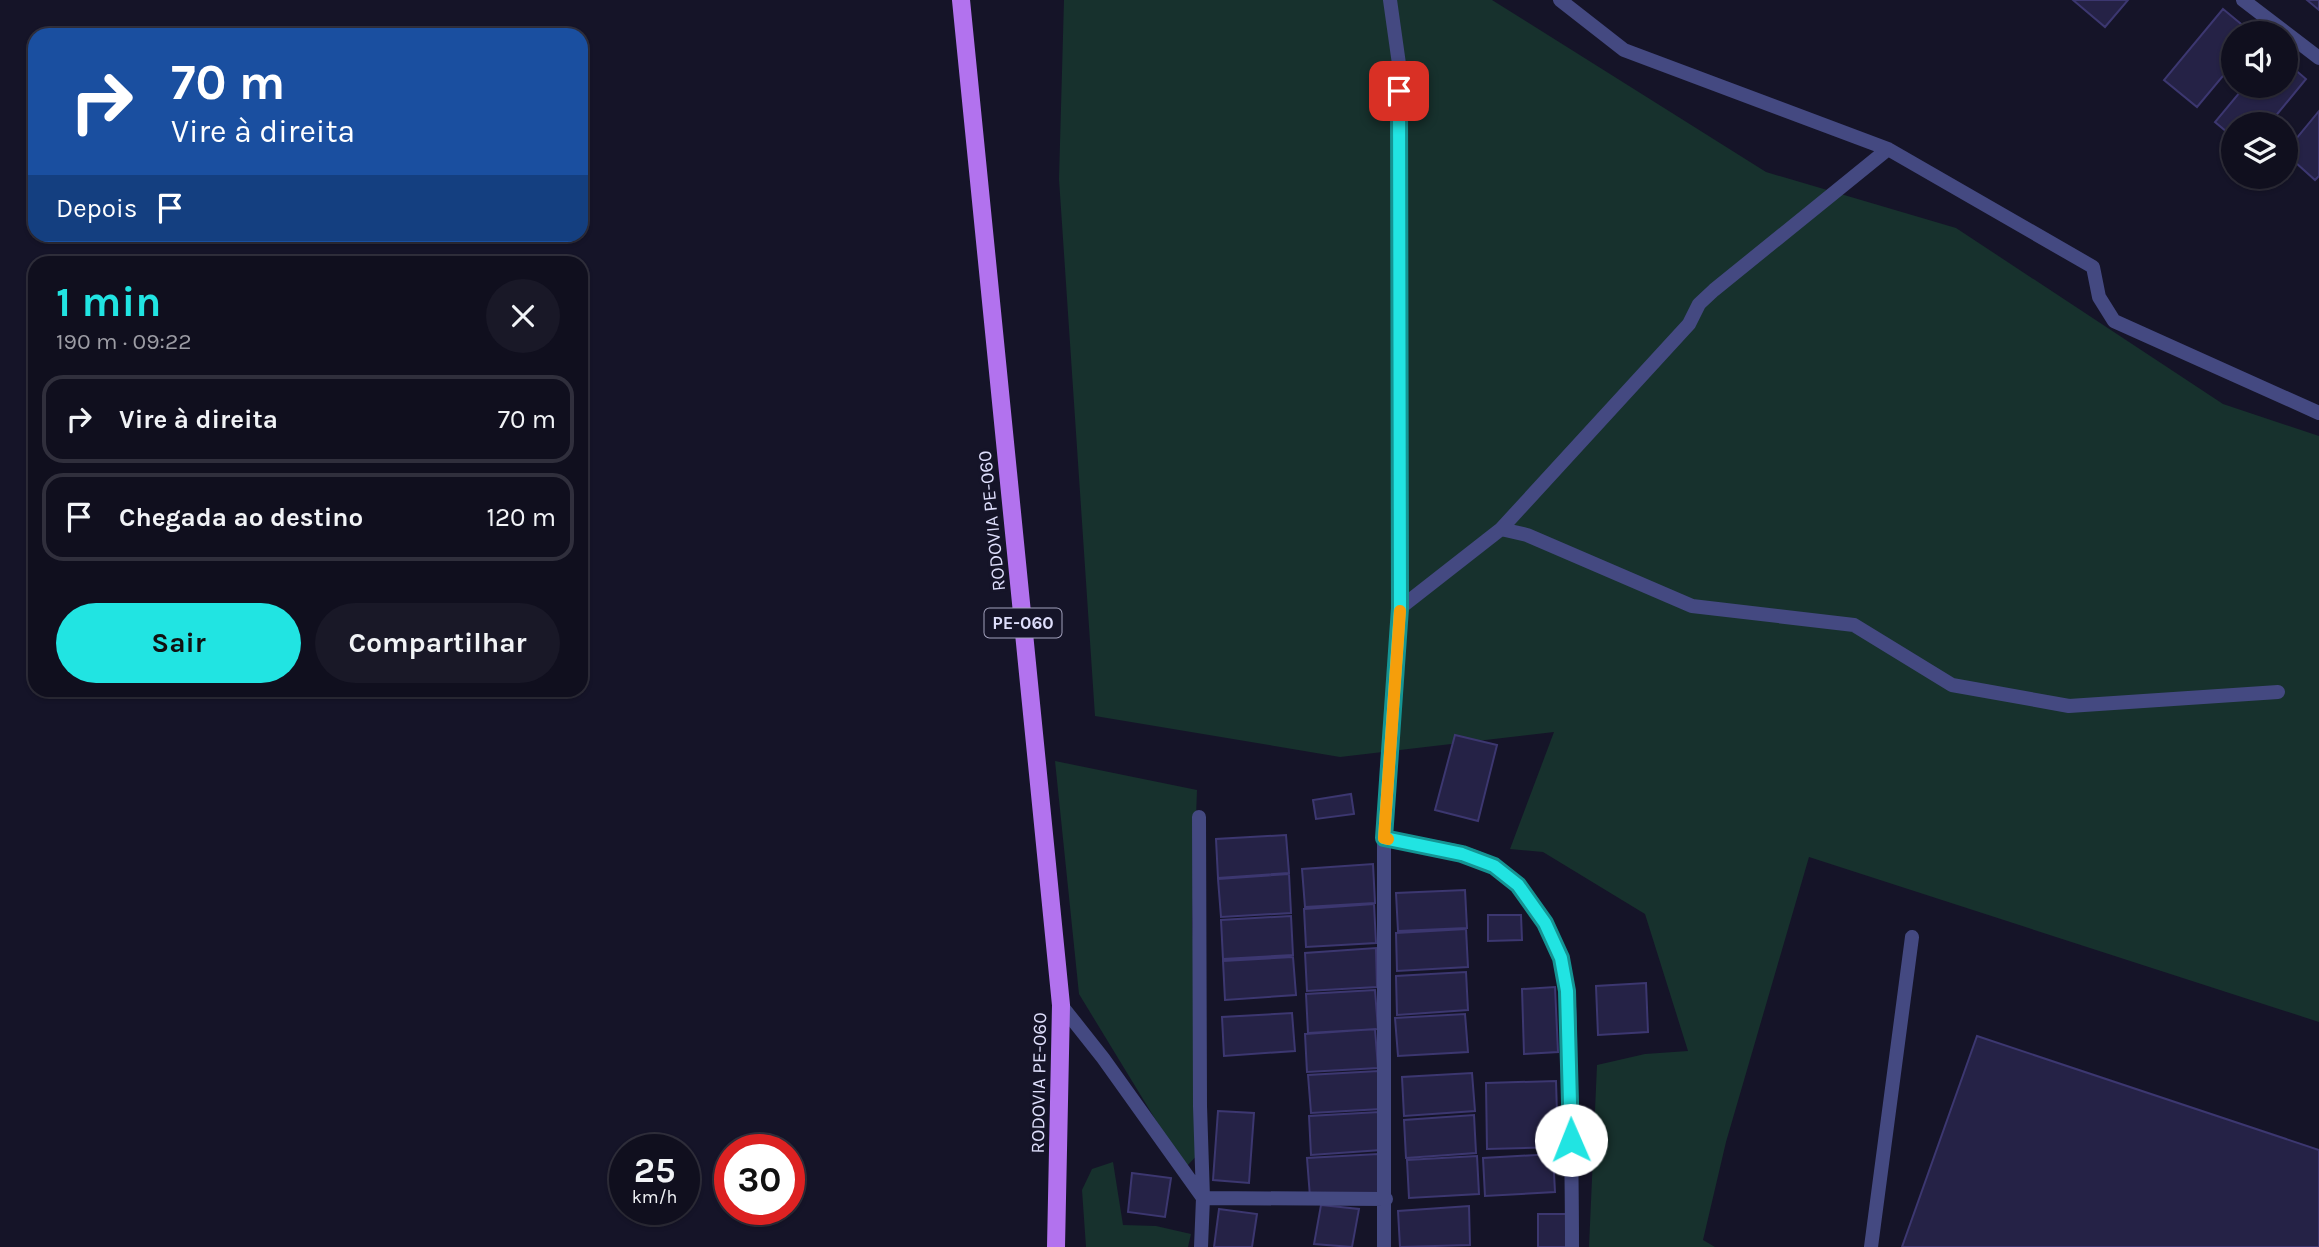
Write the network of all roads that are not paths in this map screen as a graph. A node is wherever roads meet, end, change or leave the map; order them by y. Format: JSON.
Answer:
{"nodes":[{"id":1,"x":961,"y":0,"type":"edge"},
{"id":2,"x":1390,"y":0,"type":"edge"},
{"id":3,"x":1560,"y":0,"type":"edge"},
{"id":4,"x":2243,"y":0,"type":"edge"},
{"id":5,"x":2319,"y":58,"type":"edge"},
{"id":6,"x":1888,"y":149,"type":"junction"},
{"id":7,"x":2319,"y":414,"type":"edge"},
{"id":8,"x":1500,"y":529,"type":"junction"},
{"id":9,"x":1400,"y":608,"type":"junction"},
{"id":10,"x":2278,"y":692,"type":"dead end"},
{"id":11,"x":1199,"y":817,"type":"dead end"},
{"id":12,"x":1384,"y":838,"type":"junction"},
{"id":13,"x":1912,"y":937,"type":"dead end"},
{"id":14,"x":1061,"y":1004,"type":"junction"},
{"id":15,"x":1203,"y":1198,"type":"junction"},
{"id":16,"x":1386,"y":1199,"type":"junction"},
{"id":17,"x":1056,"y":1247,"type":"edge"},
{"id":18,"x":1201,"y":1247,"type":"edge"},
{"id":19,"x":1384,"y":1247,"type":"edge"},
{"id":20,"x":1572,"y":1247,"type":"edge"},
{"id":21,"x":1871,"y":1247,"type":"edge"}],
"edges":[{"from":1,"to":14,"type":"main road","name":"RODOVIA PE-060","number":"PE-060"},
{"from":2,"to":9,"type":"street"},
{"from":3,"to":6,"type":"street"},
{"from":4,"to":5,"type":"street"},
{"from":6,"to":7,"type":"street"},
{"from":6,"to":8,"type":"street"},
{"from":8,"to":9,"type":"street"},
{"from":8,"to":10,"type":"street"},
{"from":9,"to":12,"type":"street"},
{"from":11,"to":15,"type":"street"},
{"from":12,"to":16,"type":"street"},
{"from":12,"to":20,"type":"street"},
{"from":13,"to":21,"type":"street"},
{"from":14,"to":15,"type":"street"},
{"from":14,"to":17,"type":"main road","name":"RODOVIA PE-060","number":"PE-060"},
{"from":15,"to":16,"type":"street"},
{"from":15,"to":18,"type":"street"},
{"from":16,"to":19,"type":"street"}]}
